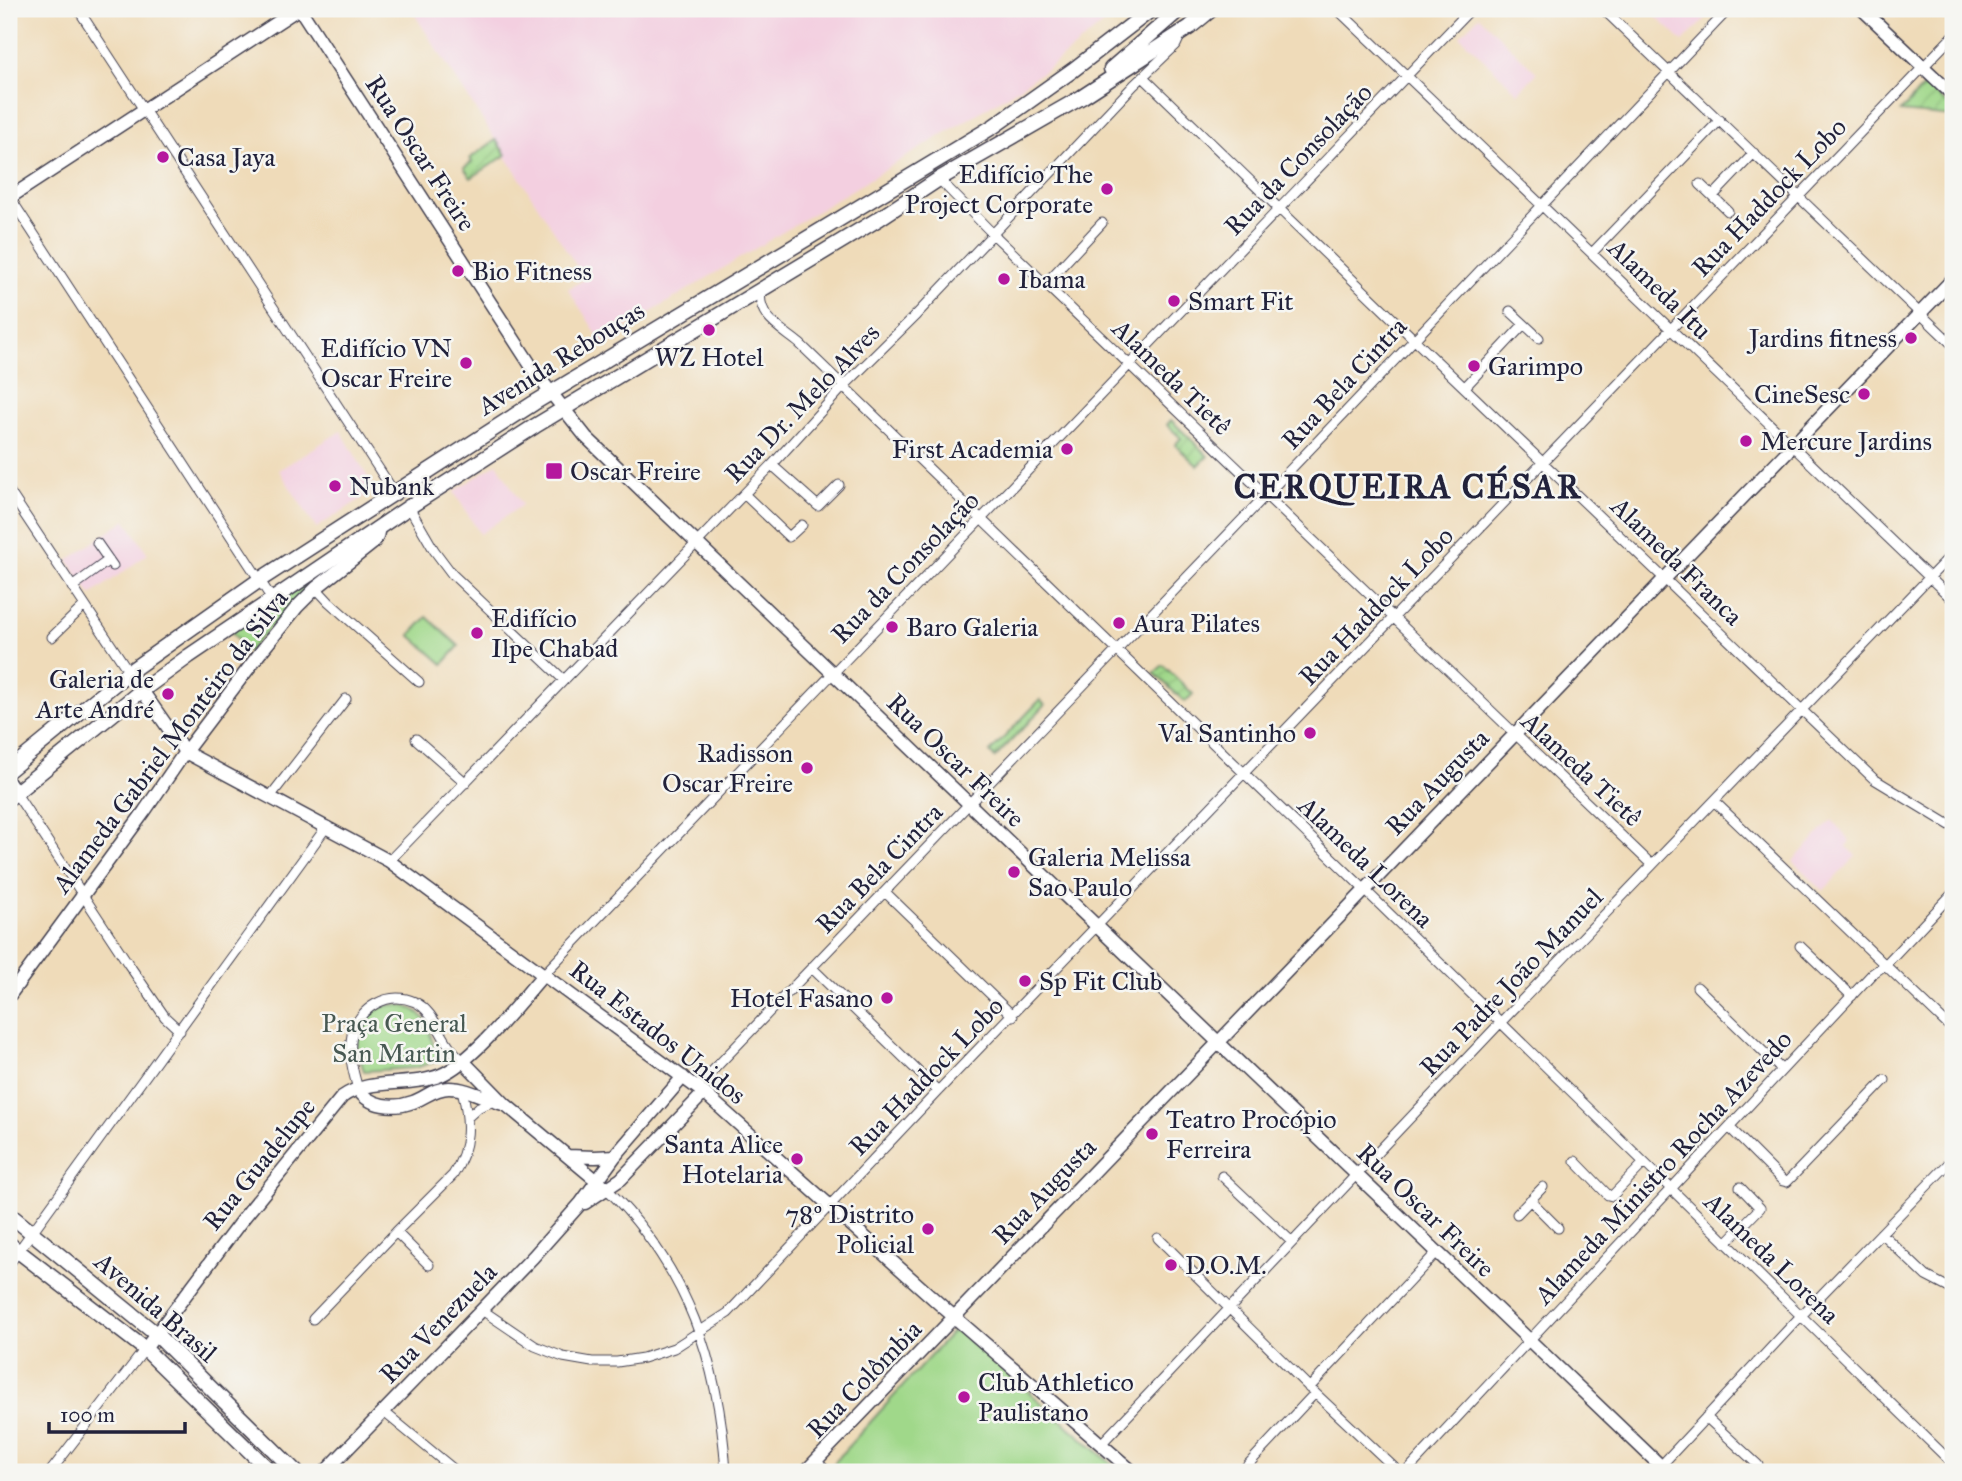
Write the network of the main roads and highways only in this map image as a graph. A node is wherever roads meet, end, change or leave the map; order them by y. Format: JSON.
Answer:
{"nodes":[{"id":1,"x":1152,"y":9,"type":"edge"},
{"id":2,"x":1180,"y":9,"type":"edge"},
{"id":3,"x":1212,"y":9,"type":"edge"},
{"id":4,"x":1082,"y":97,"type":"junction"},
{"id":5,"x":9,"y":770,"type":"edge"},
{"id":6,"x":11,"y":791,"type":"edge"},
{"id":7,"x":9,"y":1214,"type":"edge"},
{"id":8,"x":13,"y":1248,"type":"edge"},
{"id":9,"x":271,"y":1472,"type":"edge"},
{"id":10,"x":296,"y":1472,"type":"edge"}],
"edges":[{"from":1,"to":5,"type":"main road","name":"Avenida Rebouças"},
{"from":2,"to":4,"type":"main road","name":"Avenida Rebouças"},
{"from":3,"to":4,"type":"main road","name":"Avenida Rebouças"},
{"from":4,"to":6,"type":"main road","name":"Avenida Rebouças"},
{"from":7,"to":10,"type":"main road","name":"Avenida Brasil"},
{"from":8,"to":9,"type":"main road","name":"Avenida Brasil"}]}
